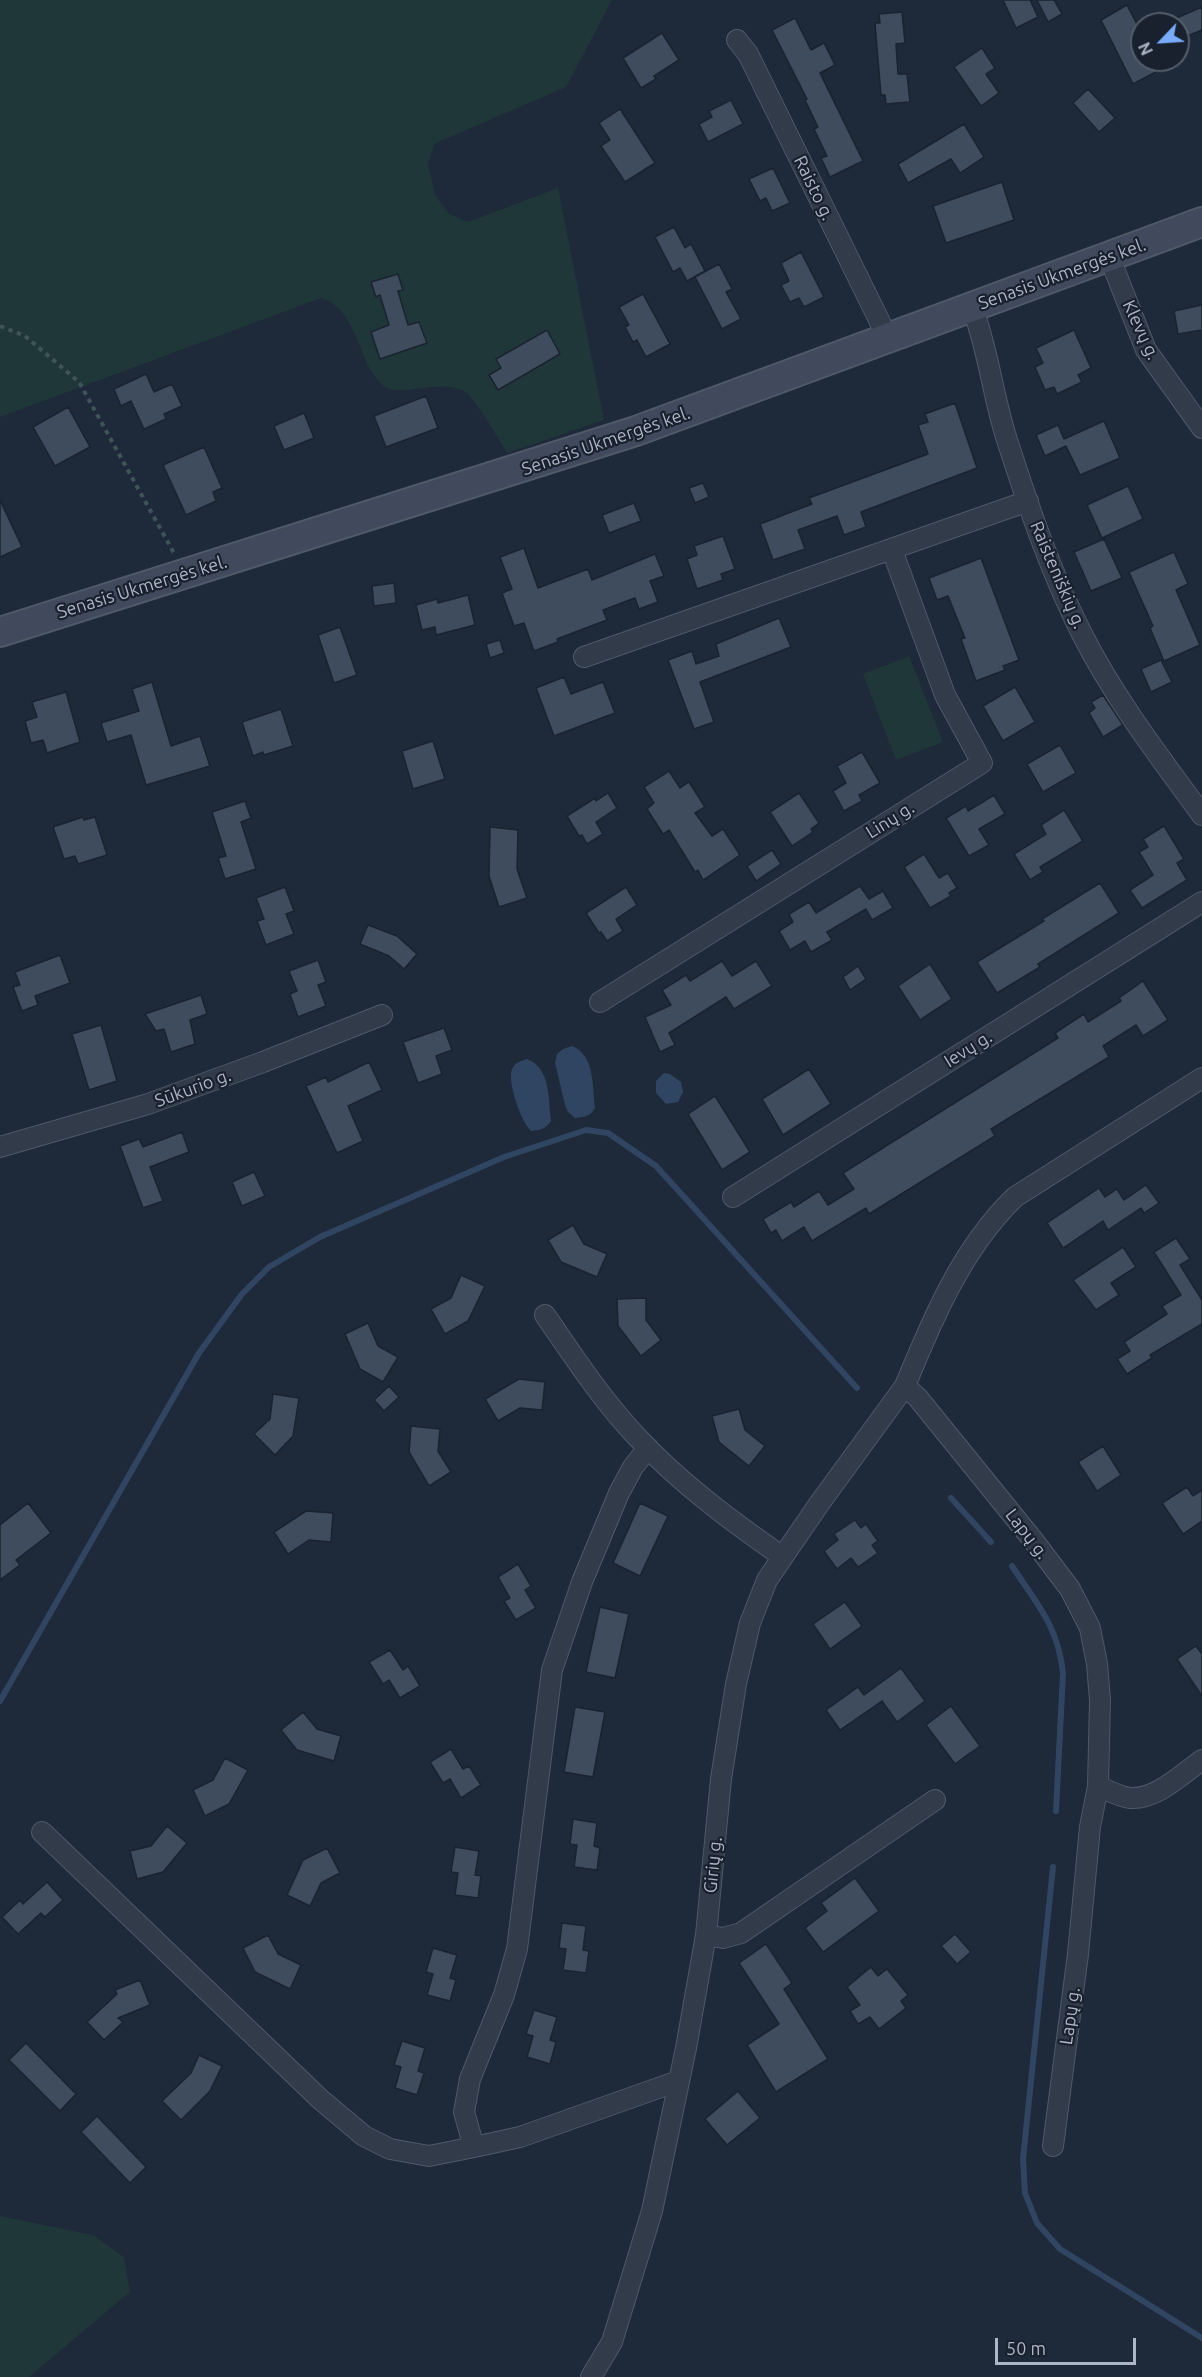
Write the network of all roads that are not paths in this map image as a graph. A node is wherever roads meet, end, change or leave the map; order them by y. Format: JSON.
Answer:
{"nodes":[{"id":1,"x":737,"y":40,"type":"dead end"},
{"id":2,"x":1202,"y":222,"type":"edge"},
{"id":3,"x":1109,"y":256,"type":"junction"},
{"id":4,"x":972,"y":308,"type":"junction"},
{"id":5,"x":886,"y":340,"type":"junction"},
{"id":6,"x":1202,"y":428,"type":"edge"},
{"id":7,"x":1028,"y":501,"type":"junction"},
{"id":8,"x":892,"y":550,"type":"junction"},
{"id":9,"x":0,"y":632,"type":"edge"},
{"id":10,"x":584,"y":657,"type":"dead end"},
{"id":11,"x":1202,"y":815,"type":"edge"},
{"id":12,"x":1202,"y":902,"type":"edge"},
{"id":13,"x":600,"y":1002,"type":"dead end"},
{"id":14,"x":382,"y":1015,"type":"dead end"},
{"id":15,"x":1202,"y":1078,"type":"edge"},
{"id":16,"x":0,"y":1147,"type":"edge"},
{"id":17,"x":733,"y":1197,"type":"dead end"},
{"id":18,"x":545,"y":1316,"type":"dead end"},
{"id":19,"x":905,"y":1386,"type":"junction"},
{"id":20,"x":648,"y":1448,"type":"junction"},
{"id":21,"x":783,"y":1557,"type":"junction"},
{"id":22,"x":1202,"y":1760,"type":"edge"},
{"id":23,"x":1098,"y":1786,"type":"junction"},
{"id":24,"x":935,"y":1800,"type":"dead end"},
{"id":25,"x":42,"y":1832,"type":"dead end"},
{"id":26,"x":706,"y":1935,"type":"junction"},
{"id":27,"x":678,"y":2080,"type":"junction"},
{"id":28,"x":1053,"y":2146,"type":"dead end"},
{"id":29,"x":474,"y":2147,"type":"junction"},
{"id":30,"x":591,"y":2377,"type":"edge"}],
"edges":[{"from":1,"to":5,"type":"street","name":"Raisto g."},
{"from":2,"to":3,"type":"main road","name":"Senasis Ukmergės kel."},
{"from":3,"to":4,"type":"main road","name":"Senasis Ukmergės kel."},
{"from":3,"to":6,"type":"street","name":"Klevų g."},
{"from":4,"to":5,"type":"main road","name":"Senasis Ukmergės kel."},
{"from":4,"to":7,"type":"street","name":"Raisteniškių g."},
{"from":5,"to":9,"type":"main road","name":"Senasis Ukmergės kel."},
{"from":7,"to":8,"type":"street"},
{"from":7,"to":11,"type":"street","name":"Raisteniškių g."},
{"from":8,"to":10,"type":"street"},
{"from":8,"to":13,"type":"street","name":"Linų g."},
{"from":12,"to":17,"type":"street","name":"Ievų g."},
{"from":14,"to":16,"type":"street","name":"Sūkurio g."},
{"from":15,"to":19,"type":"street"},
{"from":18,"to":20,"type":"street"},
{"from":19,"to":21,"type":"street","name":"Girių g."},
{"from":19,"to":23,"type":"street","name":"Lapų g."},
{"from":20,"to":21,"type":"street"},
{"from":20,"to":29,"type":"street"},
{"from":21,"to":26,"type":"street","name":"Girių g."},
{"from":22,"to":23,"type":"street"},
{"from":23,"to":28,"type":"street","name":"Lapų g."},
{"from":24,"to":26,"type":"street"},
{"from":25,"to":29,"type":"street"},
{"from":26,"to":27,"type":"street","name":"Girių g."},
{"from":27,"to":29,"type":"street"},
{"from":27,"to":30,"type":"street","name":"Girių g."}]}
